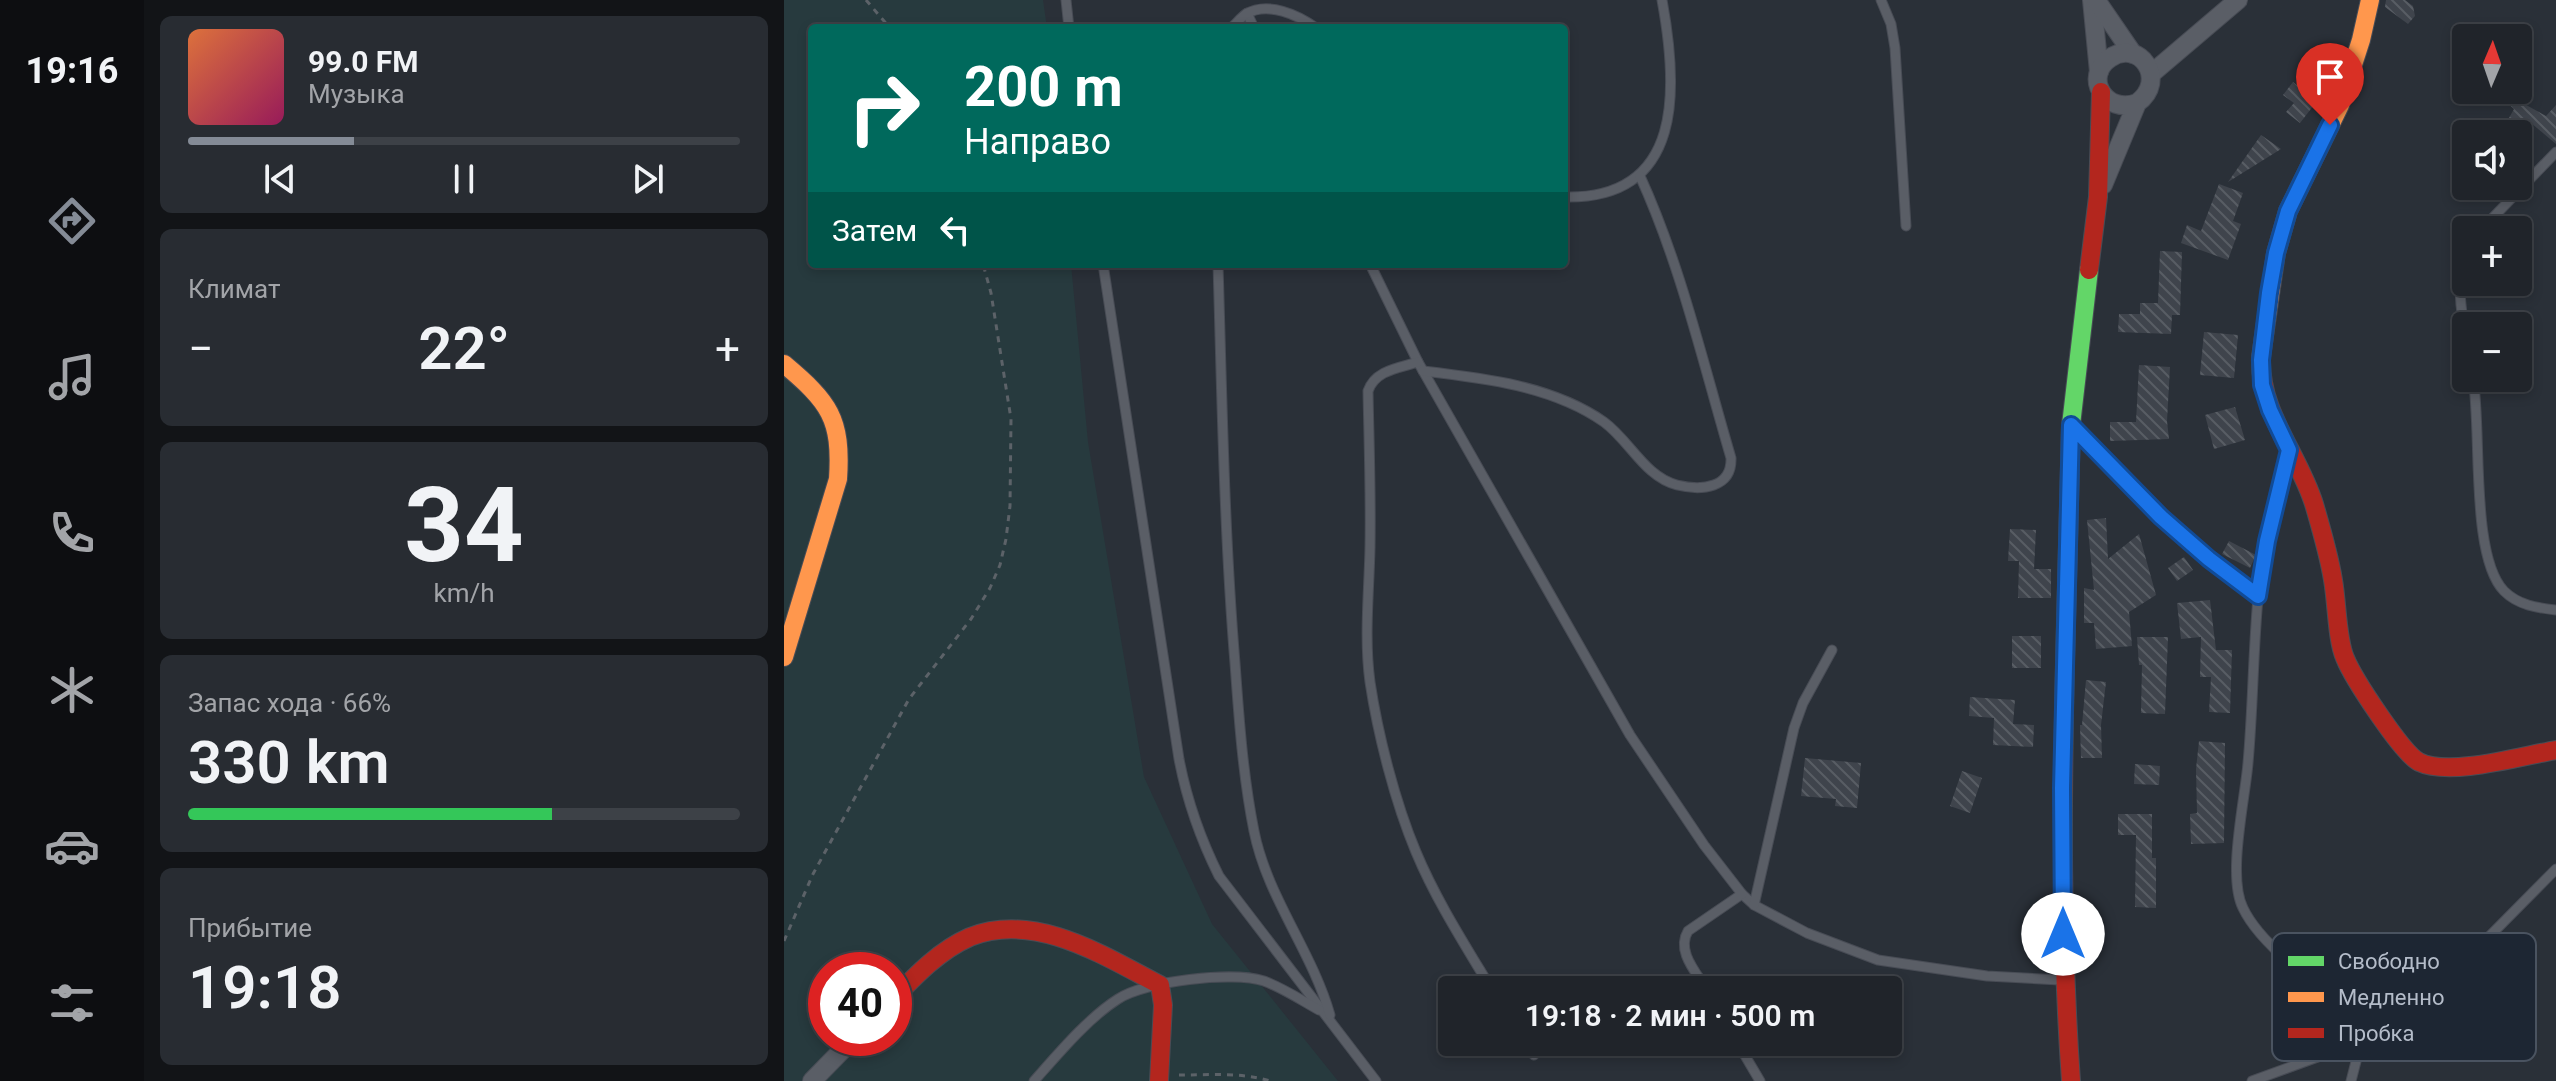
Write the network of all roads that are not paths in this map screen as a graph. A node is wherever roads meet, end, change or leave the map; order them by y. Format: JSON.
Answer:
{"nodes":[{"id":1,"x":1066,"y":0,"type":"edge"},
{"id":2,"x":1662,"y":0,"type":"edge"},
{"id":3,"x":1881,"y":0,"type":"edge"},
{"id":4,"x":2094,"y":0,"type":"edge"},
{"id":5,"x":2238,"y":0,"type":"edge"},
{"id":6,"x":2370,"y":0,"type":"edge"},
{"id":7,"x":1247,"y":13,"type":"junction"},
{"id":8,"x":1069,"y":24,"type":"edge"},
{"id":9,"x":1235,"y":24,"type":"edge"},
{"id":10,"x":1252,"y":24,"type":"edge"},
{"id":11,"x":1308,"y":24,"type":"edge"},
{"id":12,"x":2133,"y":54,"type":"junction"},
{"id":13,"x":2099,"y":72,"type":"junction"},
{"id":14,"x":2151,"y":74,"type":"junction"},
{"id":15,"x":2101,"y":92,"type":"junction"},
{"id":16,"x":2137,"y":103,"type":"junction"},
{"id":17,"x":2556,"y":152,"type":"edge"},
{"id":18,"x":1640,"y":176,"type":"junction"},
{"id":19,"x":1568,"y":197,"type":"edge"},
{"id":20,"x":2098,"y":197,"type":"junction"},
{"id":21,"x":2494,"y":216,"type":"edge"},
{"id":22,"x":1906,"y":226,"type":"dead end"},
{"id":23,"x":1104,"y":268,"type":"edge"},
{"id":24,"x":1218,"y":268,"type":"edge"},
{"id":25,"x":1372,"y":268,"type":"edge"},
{"id":26,"x":784,"y":364,"type":"edge"},
{"id":27,"x":1421,"y":367,"type":"junction"},
{"id":28,"x":2474,"y":392,"type":"edge"},
{"id":29,"x":2071,"y":425,"type":"junction"},
{"id":30,"x":2289,"y":450,"type":"junction"},
{"id":31,"x":2258,"y":596,"type":"junction"},
{"id":32,"x":2556,"y":610,"type":"edge"},
{"id":33,"x":1832,"y":650,"type":"dead end"},
{"id":34,"x":784,"y":657,"type":"edge"},
{"id":35,"x":2556,"y":750,"type":"edge"},
{"id":36,"x":2556,"y":869,"type":"edge"},
{"id":37,"x":1742,"y":894,"type":"junction"},
{"id":38,"x":1754,"y":905,"type":"junction"},
{"id":39,"x":2494,"y":933,"type":"edge"},
{"id":40,"x":2272,"y":946,"type":"edge"},
{"id":41,"x":1484,"y":976,"type":"edge"},
{"id":42,"x":1699,"y":976,"type":"edge"},
{"id":43,"x":2064,"y":980,"type":"junction"},
{"id":44,"x":912,"y":982,"type":"edge"},
{"id":45,"x":1160,"y":985,"type":"junction"},
{"id":46,"x":1328,"y":1018,"type":"junction"},
{"id":47,"x":836,"y":1056,"type":"edge"},
{"id":48,"x":1745,"y":1056,"type":"edge"},
{"id":49,"x":2308,"y":1061,"type":"edge"},
{"id":50,"x":2356,"y":1061,"type":"edge"},
{"id":51,"x":1159,"y":1078,"type":"edge"},
{"id":52,"x":812,"y":1081,"type":"edge"},
{"id":53,"x":1034,"y":1081,"type":"edge"},
{"id":54,"x":1376,"y":1081,"type":"edge"},
{"id":55,"x":1760,"y":1081,"type":"edge"},
{"id":56,"x":2071,"y":1081,"type":"edge"},
{"id":57,"x":2252,"y":1081,"type":"edge"},
{"id":58,"x":2351,"y":1081,"type":"edge"}],
"edges":[{"from":1,"to":8,"type":"lane"},
{"from":2,"to":18,"type":"lane"},
{"from":3,"to":22,"type":"lane"},
{"from":4,"to":12,"type":"street"},
{"from":4,"to":13,"type":"street"},
{"from":5,"to":14,"type":"street"},
{"from":6,"to":30,"type":"street"},
{"from":7,"to":9,"type":"lane"},
{"from":7,"to":10,"type":"lane"},
{"from":7,"to":11,"type":"lane"},
{"from":12,"to":13,"type":"street"},
{"from":12,"to":14,"type":"street"},
{"from":13,"to":15,"type":"street"},
{"from":14,"to":16,"type":"street"},
{"from":15,"to":16,"type":"street"},
{"from":15,"to":20,"type":"street"},
{"from":16,"to":20,"type":"street"},
{"from":17,"to":21,"type":"lane"},
{"from":18,"to":19,"type":"lane"},
{"from":18,"to":27,"type":"lane"},
{"from":20,"to":29,"type":"street"},
{"from":23,"to":46,"type":"lane"},
{"from":24,"to":46,"type":"lane"},
{"from":25,"to":27,"type":"lane"},
{"from":26,"to":34,"type":"street"},
{"from":27,"to":37,"type":"lane"},
{"from":27,"to":41,"type":"lane"},
{"from":28,"to":32,"type":"lane"},
{"from":29,"to":31,"type":"lane"},
{"from":29,"to":43,"type":"street"},
{"from":30,"to":31,"type":"lane"},
{"from":30,"to":35,"type":"street"},
{"from":31,"to":40,"type":"lane"},
{"from":33,"to":38,"type":"lane"},
{"from":36,"to":39,"type":"lane"},
{"from":37,"to":38,"type":"lane"},
{"from":37,"to":42,"type":"lane"},
{"from":38,"to":43,"type":"lane"},
{"from":43,"to":56,"type":"street"},
{"from":44,"to":45,"type":"street"},
{"from":45,"to":46,"type":"lane"},
{"from":45,"to":51,"type":"street"},
{"from":45,"to":53,"type":"lane"},
{"from":46,"to":54,"type":"lane"},
{"from":47,"to":52,"type":"street"},
{"from":48,"to":55,"type":"lane"},
{"from":49,"to":57,"type":"lane"},
{"from":50,"to":58,"type":"lane"}]}
